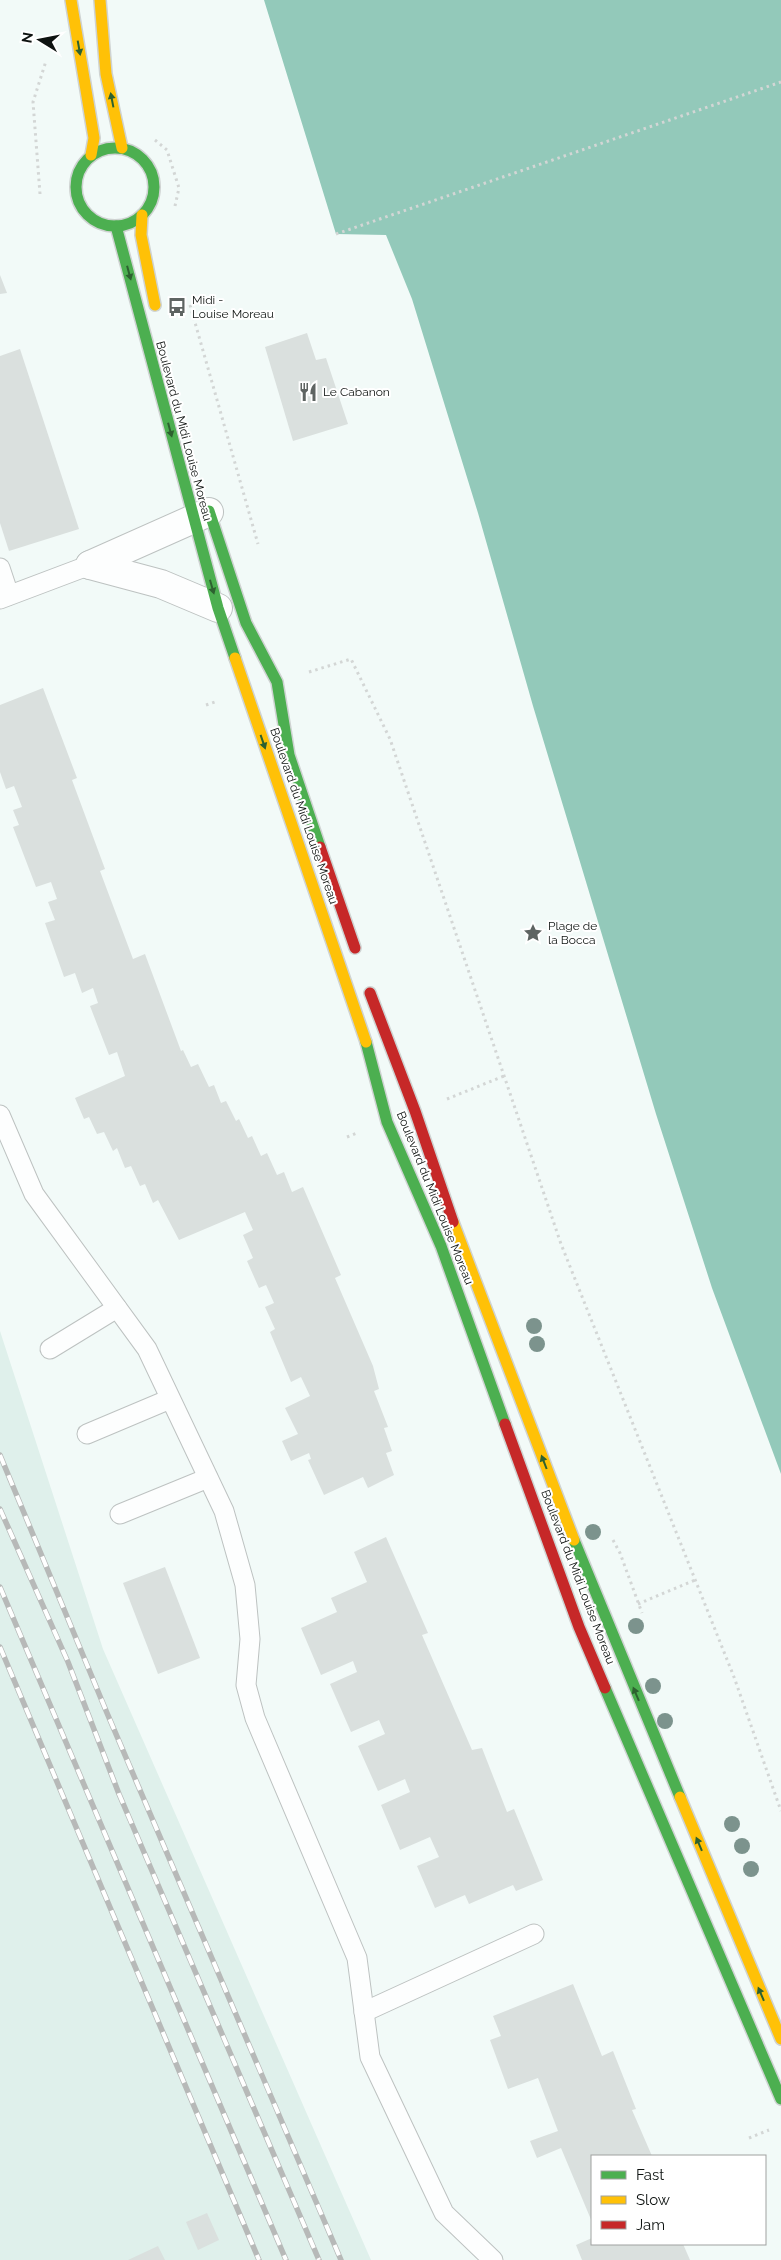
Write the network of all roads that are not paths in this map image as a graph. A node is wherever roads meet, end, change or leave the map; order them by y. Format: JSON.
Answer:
{"nodes":[{"id":1,"x":70,"y":0,"type":"edge"},
{"id":2,"x":100,"y":0,"type":"edge"},
{"id":3,"x":122,"y":148,"type":"junction"},
{"id":4,"x":91,"y":155,"type":"junction"},
{"id":5,"x":142,"y":215,"type":"junction"},
{"id":6,"x":116,"y":226,"type":"junction"},
{"id":7,"x":158,"y":320,"type":"dead end"},
{"id":8,"x":203,"y":511,"type":"junction"},
{"id":9,"x":90,"y":565,"type":"junction"},
{"id":10,"x":0,"y":568,"type":"edge"},
{"id":11,"x":5,"y":597,"type":"edge"},
{"id":12,"x":218,"y":608,"type":"junction"},
{"id":13,"x":360,"y":962,"type":"dead end"},
{"id":14,"x":366,"y":981,"type":"dead end"},
{"id":15,"x":0,"y":1115,"type":"edge"},
{"id":16,"x":117,"y":1308,"type":"junction"},
{"id":17,"x":50,"y":1349,"type":"dead end"},
{"id":18,"x":170,"y":1399,"type":"junction"},
{"id":19,"x":87,"y":1434,"type":"dead end"},
{"id":20,"x":208,"y":1478,"type":"junction"},
{"id":21,"x":120,"y":1514,"type":"dead end"},
{"id":22,"x":534,"y":1934,"type":"dead end"},
{"id":23,"x":364,"y":2012,"type":"junction"},
{"id":24,"x":781,"y":2039,"type":"edge"},
{"id":25,"x":781,"y":2099,"type":"edge"},
{"id":26,"x":493,"y":2260,"type":"edge"}],
"edges":[{"from":1,"to":4,"type":"main road","one_way":true},
{"from":3,"to":2,"type":"main road","one_way":true},
{"from":3,"to":4,"type":"main road"},
{"from":3,"to":5,"type":"main road"},
{"from":4,"to":6,"type":"main road"},
{"from":5,"to":6,"type":"main road"},
{"from":5,"to":7,"type":"main road"},
{"from":6,"to":8,"type":"main road","name":"Boulevard du Midi Louise Moreau","one_way":true},
{"from":8,"to":9,"type":"street"},
{"from":8,"to":12,"type":"main road","name":"Boulevard du Midi Louise Moreau","one_way":true},
{"from":8,"to":13,"type":"main road","name":"Boulevard du Midi Louise Moreau"},
{"from":9,"to":11,"type":"lane"},
{"from":9,"to":12,"type":"street"},
{"from":10,"to":11,"type":"lane"},
{"from":12,"to":25,"type":"main road","name":"Boulevard du Midi Louise Moreau","one_way":true},
{"from":24,"to":14,"type":"main road","name":"Boulevard du Midi Louise Moreau","one_way":true},
{"from":15,"to":16,"type":"lane"},
{"from":16,"to":17,"type":"lane"},
{"from":16,"to":18,"type":"lane"},
{"from":18,"to":19,"type":"lane"},
{"from":18,"to":20,"type":"lane"},
{"from":20,"to":21,"type":"lane"},
{"from":20,"to":23,"type":"lane"},
{"from":22,"to":23,"type":"lane"},
{"from":23,"to":26,"type":"lane"}]}
